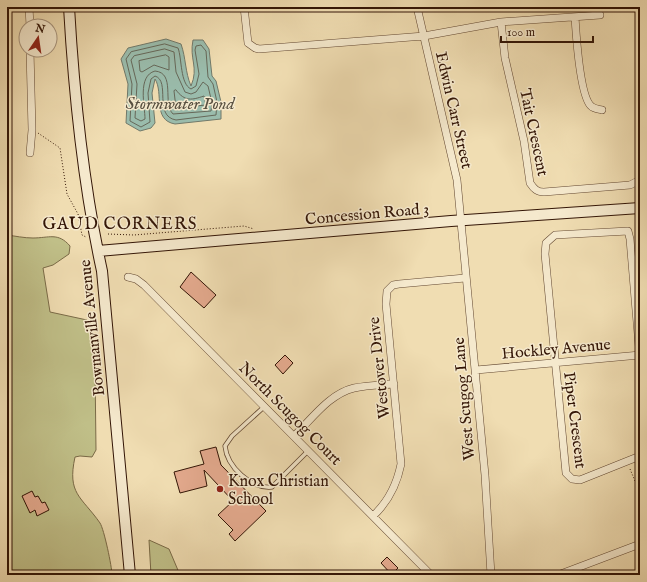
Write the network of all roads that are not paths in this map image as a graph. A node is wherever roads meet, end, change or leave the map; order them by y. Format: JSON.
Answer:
{"nodes":[{"id":1,"x":29,"y":7,"type":"edge"},
{"id":2,"x":69,"y":7,"type":"edge"},
{"id":3,"x":244,"y":7,"type":"edge"},
{"id":4,"x":417,"y":7,"type":"edge"},
{"id":5,"x":600,"y":15,"type":"dead end"},
{"id":6,"x":575,"y":17,"type":"junction"},
{"id":7,"x":30,"y":18,"type":"edge"},
{"id":8,"x":501,"y":22,"type":"junction"},
{"id":9,"x":424,"y":36,"type":"junction"},
{"id":10,"x":30,"y":58,"type":"edge"},
{"id":11,"x":602,"y":110,"type":"dead end"},
{"id":12,"x":30,"y":153,"type":"dead end"},
{"id":13,"x":640,"y":180,"type":"edge"},
{"id":14,"x":640,"y":208,"type":"edge"},
{"id":15,"x":462,"y":220,"type":"junction"},
{"id":16,"x":98,"y":252,"type":"junction"},
{"id":17,"x":128,"y":277,"type":"dead end"},
{"id":18,"x":465,"y":278,"type":"junction"},
{"id":19,"x":640,"y":356,"type":"edge"},
{"id":20,"x":555,"y":362,"type":"junction"},
{"id":21,"x":476,"y":370,"type":"junction"},
{"id":22,"x":394,"y":384,"type":"junction"},
{"id":23,"x":264,"y":406,"type":"junction"},
{"id":24,"x":294,"y":436,"type":"junction"},
{"id":25,"x":308,"y":450,"type":"junction"},
{"id":26,"x":640,"y":456,"type":"edge"},
{"id":27,"x":373,"y":516,"type":"junction"},
{"id":28,"x":640,"y":544,"type":"edge"},
{"id":29,"x":568,"y":574,"type":"edge"},
{"id":30,"x":130,"y":575,"type":"edge"},
{"id":31,"x":431,"y":575,"type":"edge"},
{"id":32,"x":491,"y":575,"type":"edge"},
{"id":33,"x":558,"y":575,"type":"edge"}],
"edges":[{"from":1,"to":7,"type":"street"},
{"from":2,"to":16,"type":"main road","name":"Bowmanville Avenue"},
{"from":3,"to":9,"type":"street"},
{"from":4,"to":9,"type":"street","name":"Edwin Carr Street"},
{"from":5,"to":6,"type":"street"},
{"from":6,"to":8,"type":"street"},
{"from":6,"to":11,"type":"street"},
{"from":8,"to":9,"type":"street"},
{"from":8,"to":13,"type":"street","name":"Tait Crescent"},
{"from":9,"to":15,"type":"street","name":"Edwin Carr Street"},
{"from":10,"to":12,"type":"street"},
{"from":14,"to":15,"type":"main road","name":"Concession Road 3"},
{"from":15,"to":16,"type":"main road","name":"Concession Road 3"},
{"from":15,"to":18,"type":"street","name":"West Scugog Lane"},
{"from":16,"to":30,"type":"main road","name":"Bowmanville Avenue"},
{"from":17,"to":23,"type":"street","name":"North Scugog Court"},
{"from":18,"to":21,"type":"street","name":"West Scugog Lane"},
{"from":18,"to":22,"type":"street","name":"Westover Drive"},
{"from":19,"to":20,"type":"street","name":"Hockley Avenue"},
{"from":19,"to":20,"type":"street"},
{"from":20,"to":21,"type":"street","name":"Hockley Avenue"},
{"from":20,"to":26,"type":"street","name":"Piper Crescent"},
{"from":21,"to":32,"type":"street","name":"West Scugog Lane"},
{"from":22,"to":24,"type":"street"},
{"from":22,"to":27,"type":"street","name":"Westover Drive"},
{"from":23,"to":24,"type":"street","name":"North Scugog Court"},
{"from":23,"to":25,"type":"lane"},
{"from":24,"to":25,"type":"street","name":"North Scugog Court"},
{"from":25,"to":27,"type":"street","name":"North Scugog Court"},
{"from":27,"to":31,"type":"street","name":"North Scugog Court"},
{"from":28,"to":29,"type":"street"},
{"from":29,"to":33,"type":"street"}]}
